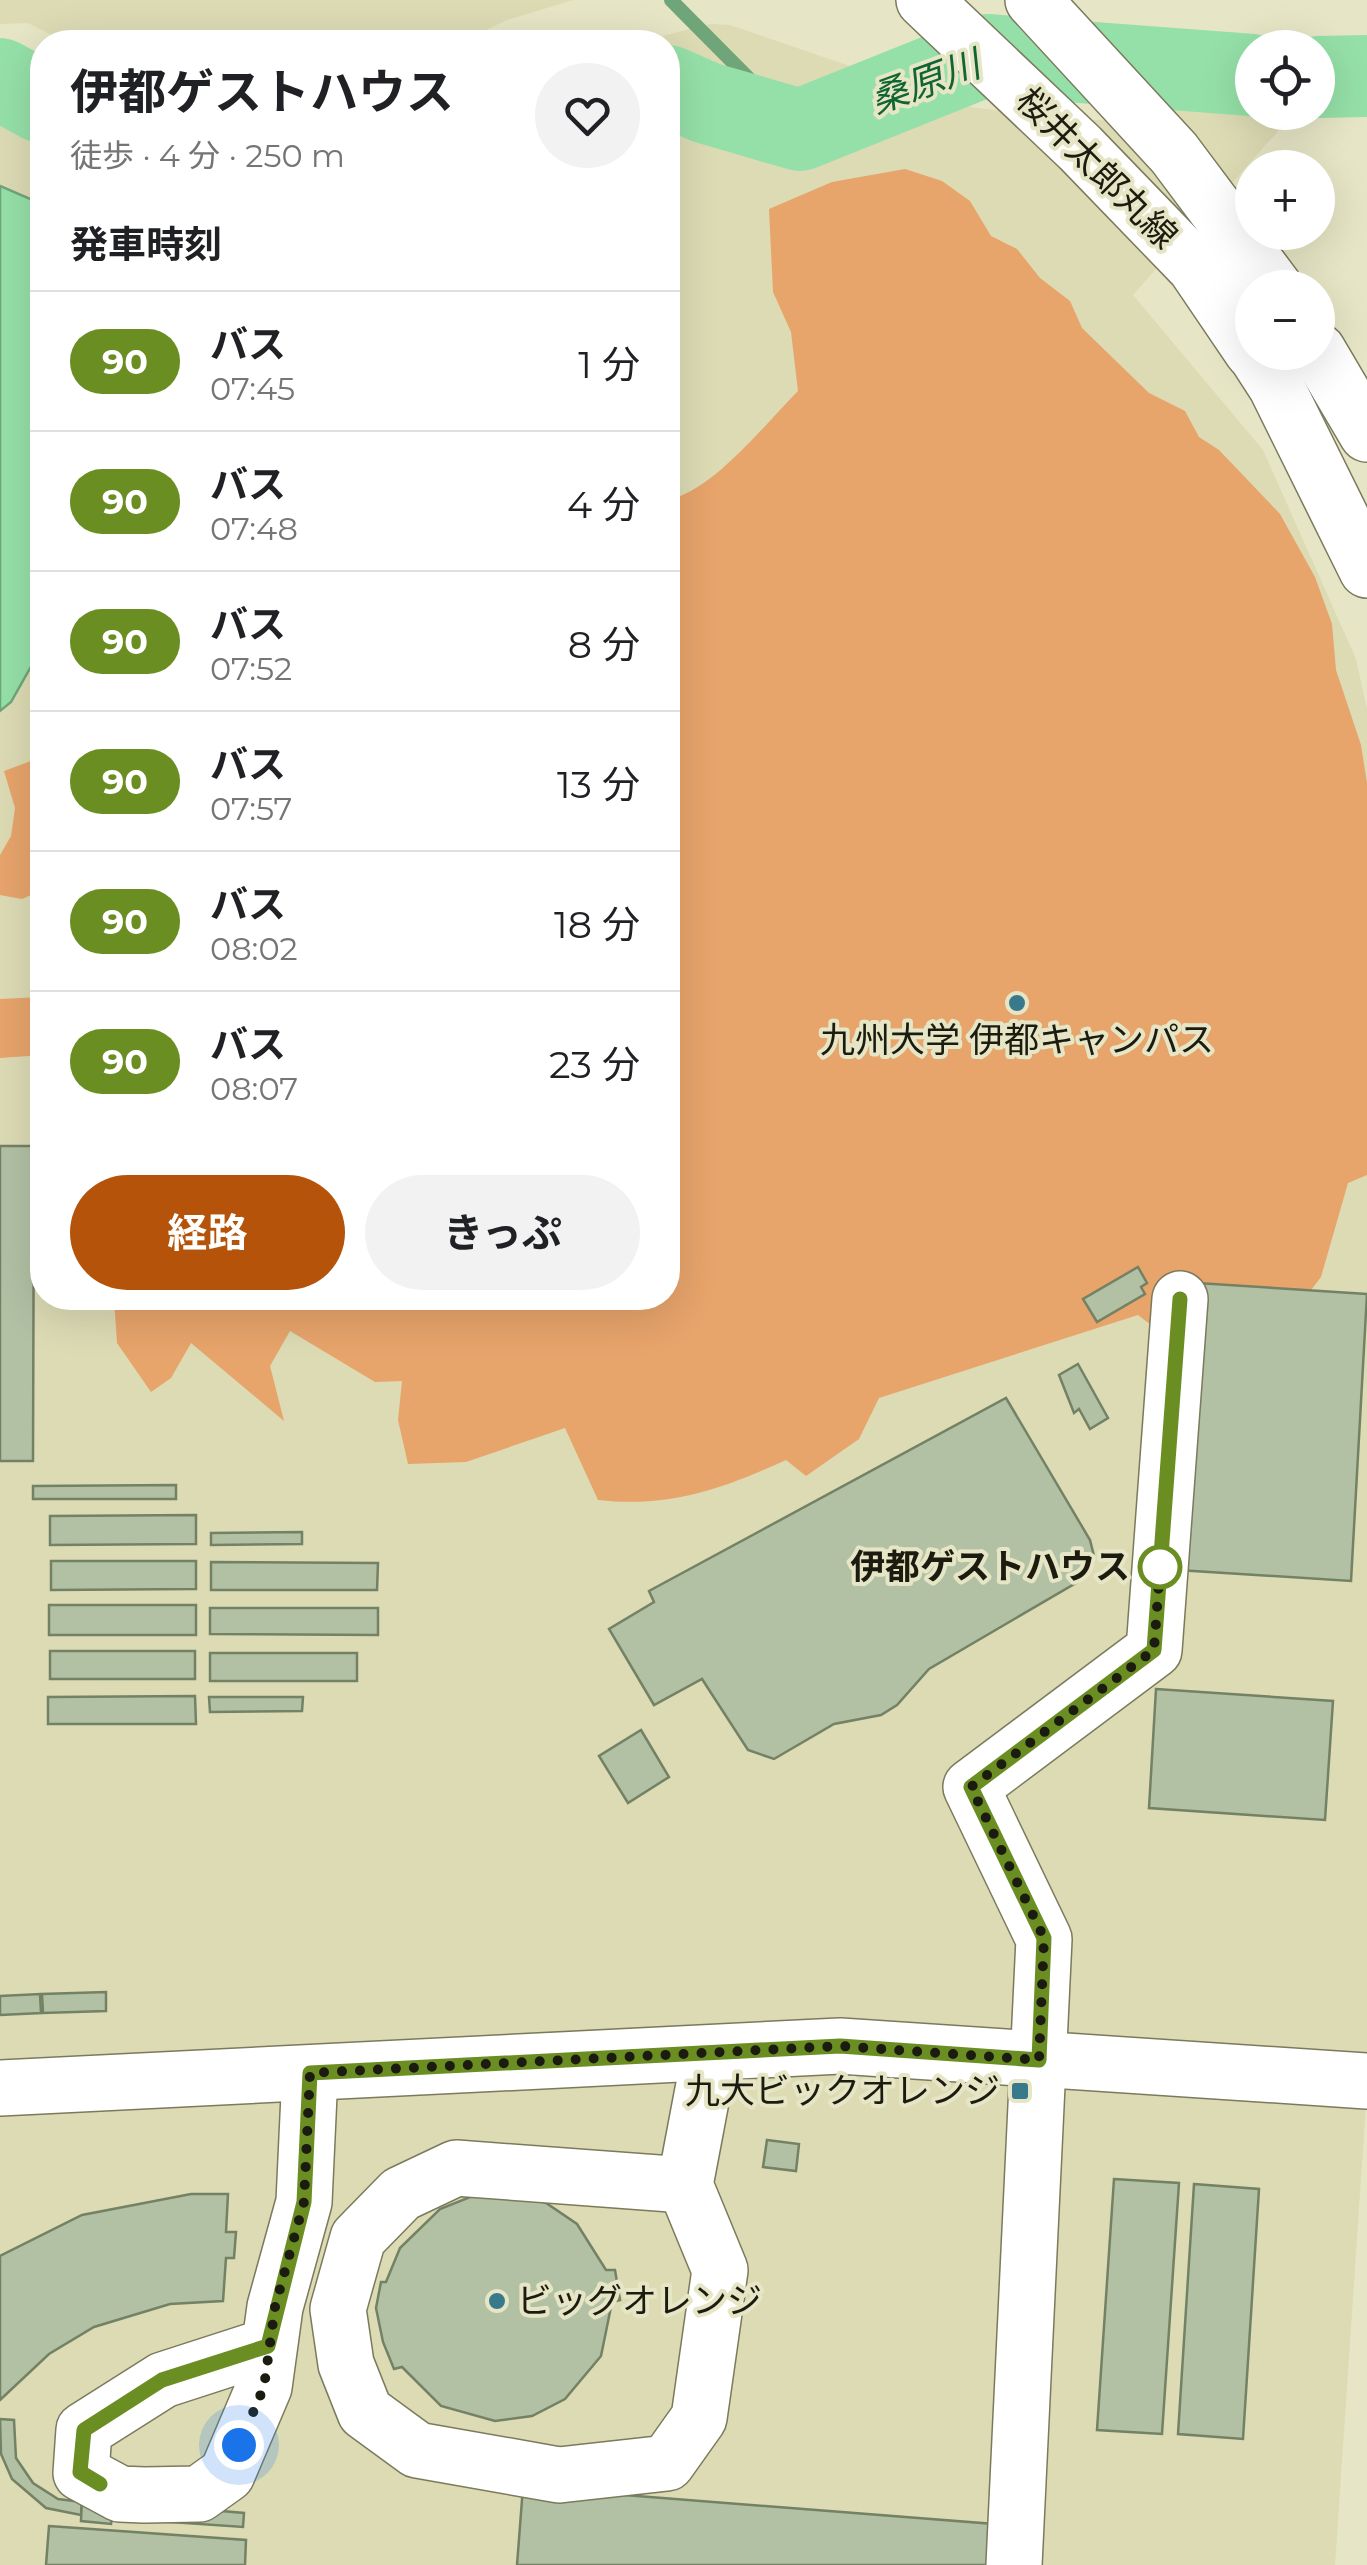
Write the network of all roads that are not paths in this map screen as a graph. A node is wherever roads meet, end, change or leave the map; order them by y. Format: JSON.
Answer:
{"nodes":[{"id":1,"x":1032,"y":0,"type":"edge"},
{"id":2,"x":926,"y":2,"type":"edge"},
{"id":3,"x":1262,"y":270,"type":"edge"},
{"id":4,"x":1235,"y":325,"type":"edge"},
{"id":5,"x":1265,"y":370,"type":"edge"},
{"id":6,"x":1329,"y":370,"type":"edge"},
{"id":7,"x":1367,"y":434,"type":"edge"},
{"id":8,"x":1367,"y":570,"type":"edge"},
{"id":9,"x":1180,"y":1299,"type":"dead end"},
{"id":10,"x":710,"y":2052,"type":"junction"},
{"id":11,"x":1039,"y":2060,"type":"junction"},
{"id":12,"x":310,"y":2073,"type":"junction"},
{"id":13,"x":1367,"y":2082,"type":"edge"},
{"id":14,"x":0,"y":2088,"type":"edge"},
{"id":15,"x":685,"y":2185,"type":"junction"},
{"id":16,"x":268,"y":2346,"type":"dead end"},
{"id":17,"x":1014,"y":2565,"type":"edge"}],
"edges":[{"from":1,"to":3,"type":"street","name":"桜井太郎丸線"},
{"from":2,"to":4,"type":"street","name":"桜井太郎丸線"},
{"from":5,"to":8,"type":"street","name":"桜井太郎丸線"},
{"from":6,"to":7,"type":"street"},
{"from":9,"to":11,"type":"street"},
{"from":10,"to":11,"type":"street"},
{"from":10,"to":12,"type":"street"},
{"from":10,"to":15,"type":"street"},
{"from":11,"to":13,"type":"street"},
{"from":11,"to":17,"type":"street"},
{"from":12,"to":14,"type":"street"},
{"from":12,"to":16,"type":"street"},
{"from":15,"to":15,"type":"street"}]}
